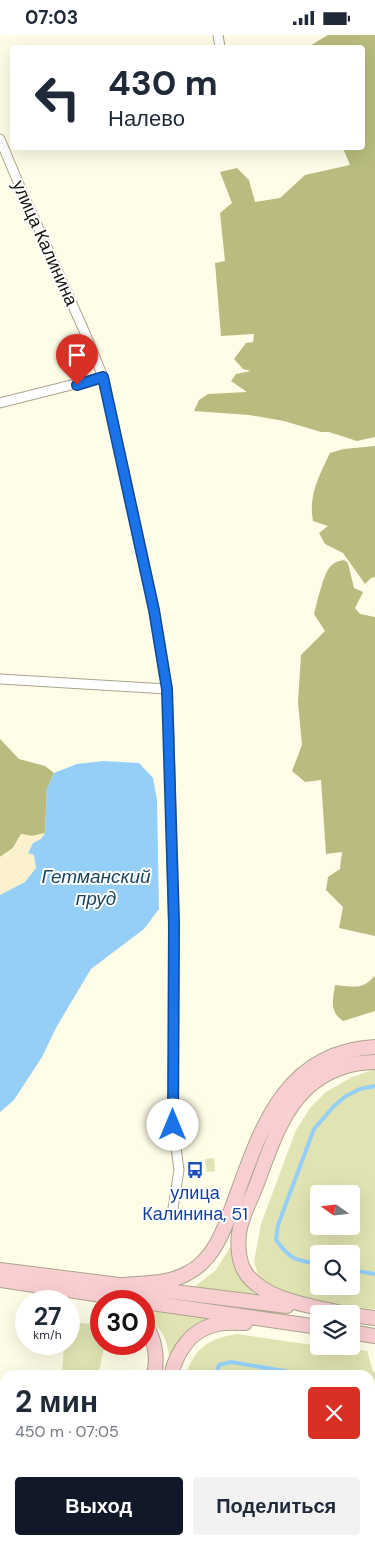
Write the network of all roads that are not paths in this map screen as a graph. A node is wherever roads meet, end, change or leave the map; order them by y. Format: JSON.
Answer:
{"nodes":[{"id":1,"x":0,"y":139,"type":"edge"},
{"id":2,"x":103,"y":377,"type":"junction"},
{"id":3,"x":0,"y":403,"type":"edge"},
{"id":4,"x":0,"y":679,"type":"edge"},
{"id":5,"x":167,"y":689,"type":"junction"},
{"id":6,"x":375,"y":1047,"type":"edge"},
{"id":7,"x":375,"y":1062,"type":"edge"},
{"id":8,"x":173,"y":1208,"type":"dead end"},
{"id":9,"x":0,"y":1270,"type":"edge"},
{"id":10,"x":0,"y":1281,"type":"edge"},
{"id":11,"x":19,"y":1284,"type":"junction"},
{"id":12,"x":124,"y":1285,"type":"junction"},
{"id":13,"x":90,"y":1294,"type":"edge"},
{"id":14,"x":90,"y":1301,"type":"edge"},
{"id":15,"x":155,"y":1303,"type":"edge"},
{"id":16,"x":310,"y":1305,"type":"edge"},
{"id":17,"x":310,"y":1310,"type":"edge"},
{"id":18,"x":360,"y":1316,"type":"edge"},
{"id":19,"x":375,"y":1318,"type":"edge"},
{"id":20,"x":296,"y":1324,"type":"junction"},
{"id":21,"x":310,"y":1326,"type":"edge"},
{"id":22,"x":155,"y":1351,"type":"edge"},
{"id":23,"x":155,"y":1370,"type":"edge"},
{"id":24,"x":172,"y":1370,"type":"edge"}],
"edges":[{"from":1,"to":2,"type":"street","name":"улица Калинина"},
{"from":2,"to":3,"type":"street"},
{"from":2,"to":5,"type":"street","name":"улица Калинина"},
{"from":4,"to":5,"type":"street"},
{"from":5,"to":8,"type":"street","name":"улица Калинина"},
{"from":6,"to":12,"type":"main road"},
{"from":7,"to":16,"type":"main road"},
{"from":9,"to":12,"type":"main road"},
{"from":10,"to":11,"type":"main road"},
{"from":11,"to":13,"type":"main road"},
{"from":11,"to":14,"type":"main road"},
{"from":12,"to":17,"type":"main road"},
{"from":15,"to":20,"type":"main road"},
{"from":18,"to":19,"type":"main road"},
{"from":20,"to":21,"type":"main road"},
{"from":20,"to":24,"type":"main road"},
{"from":22,"to":23,"type":"main road"}]}
